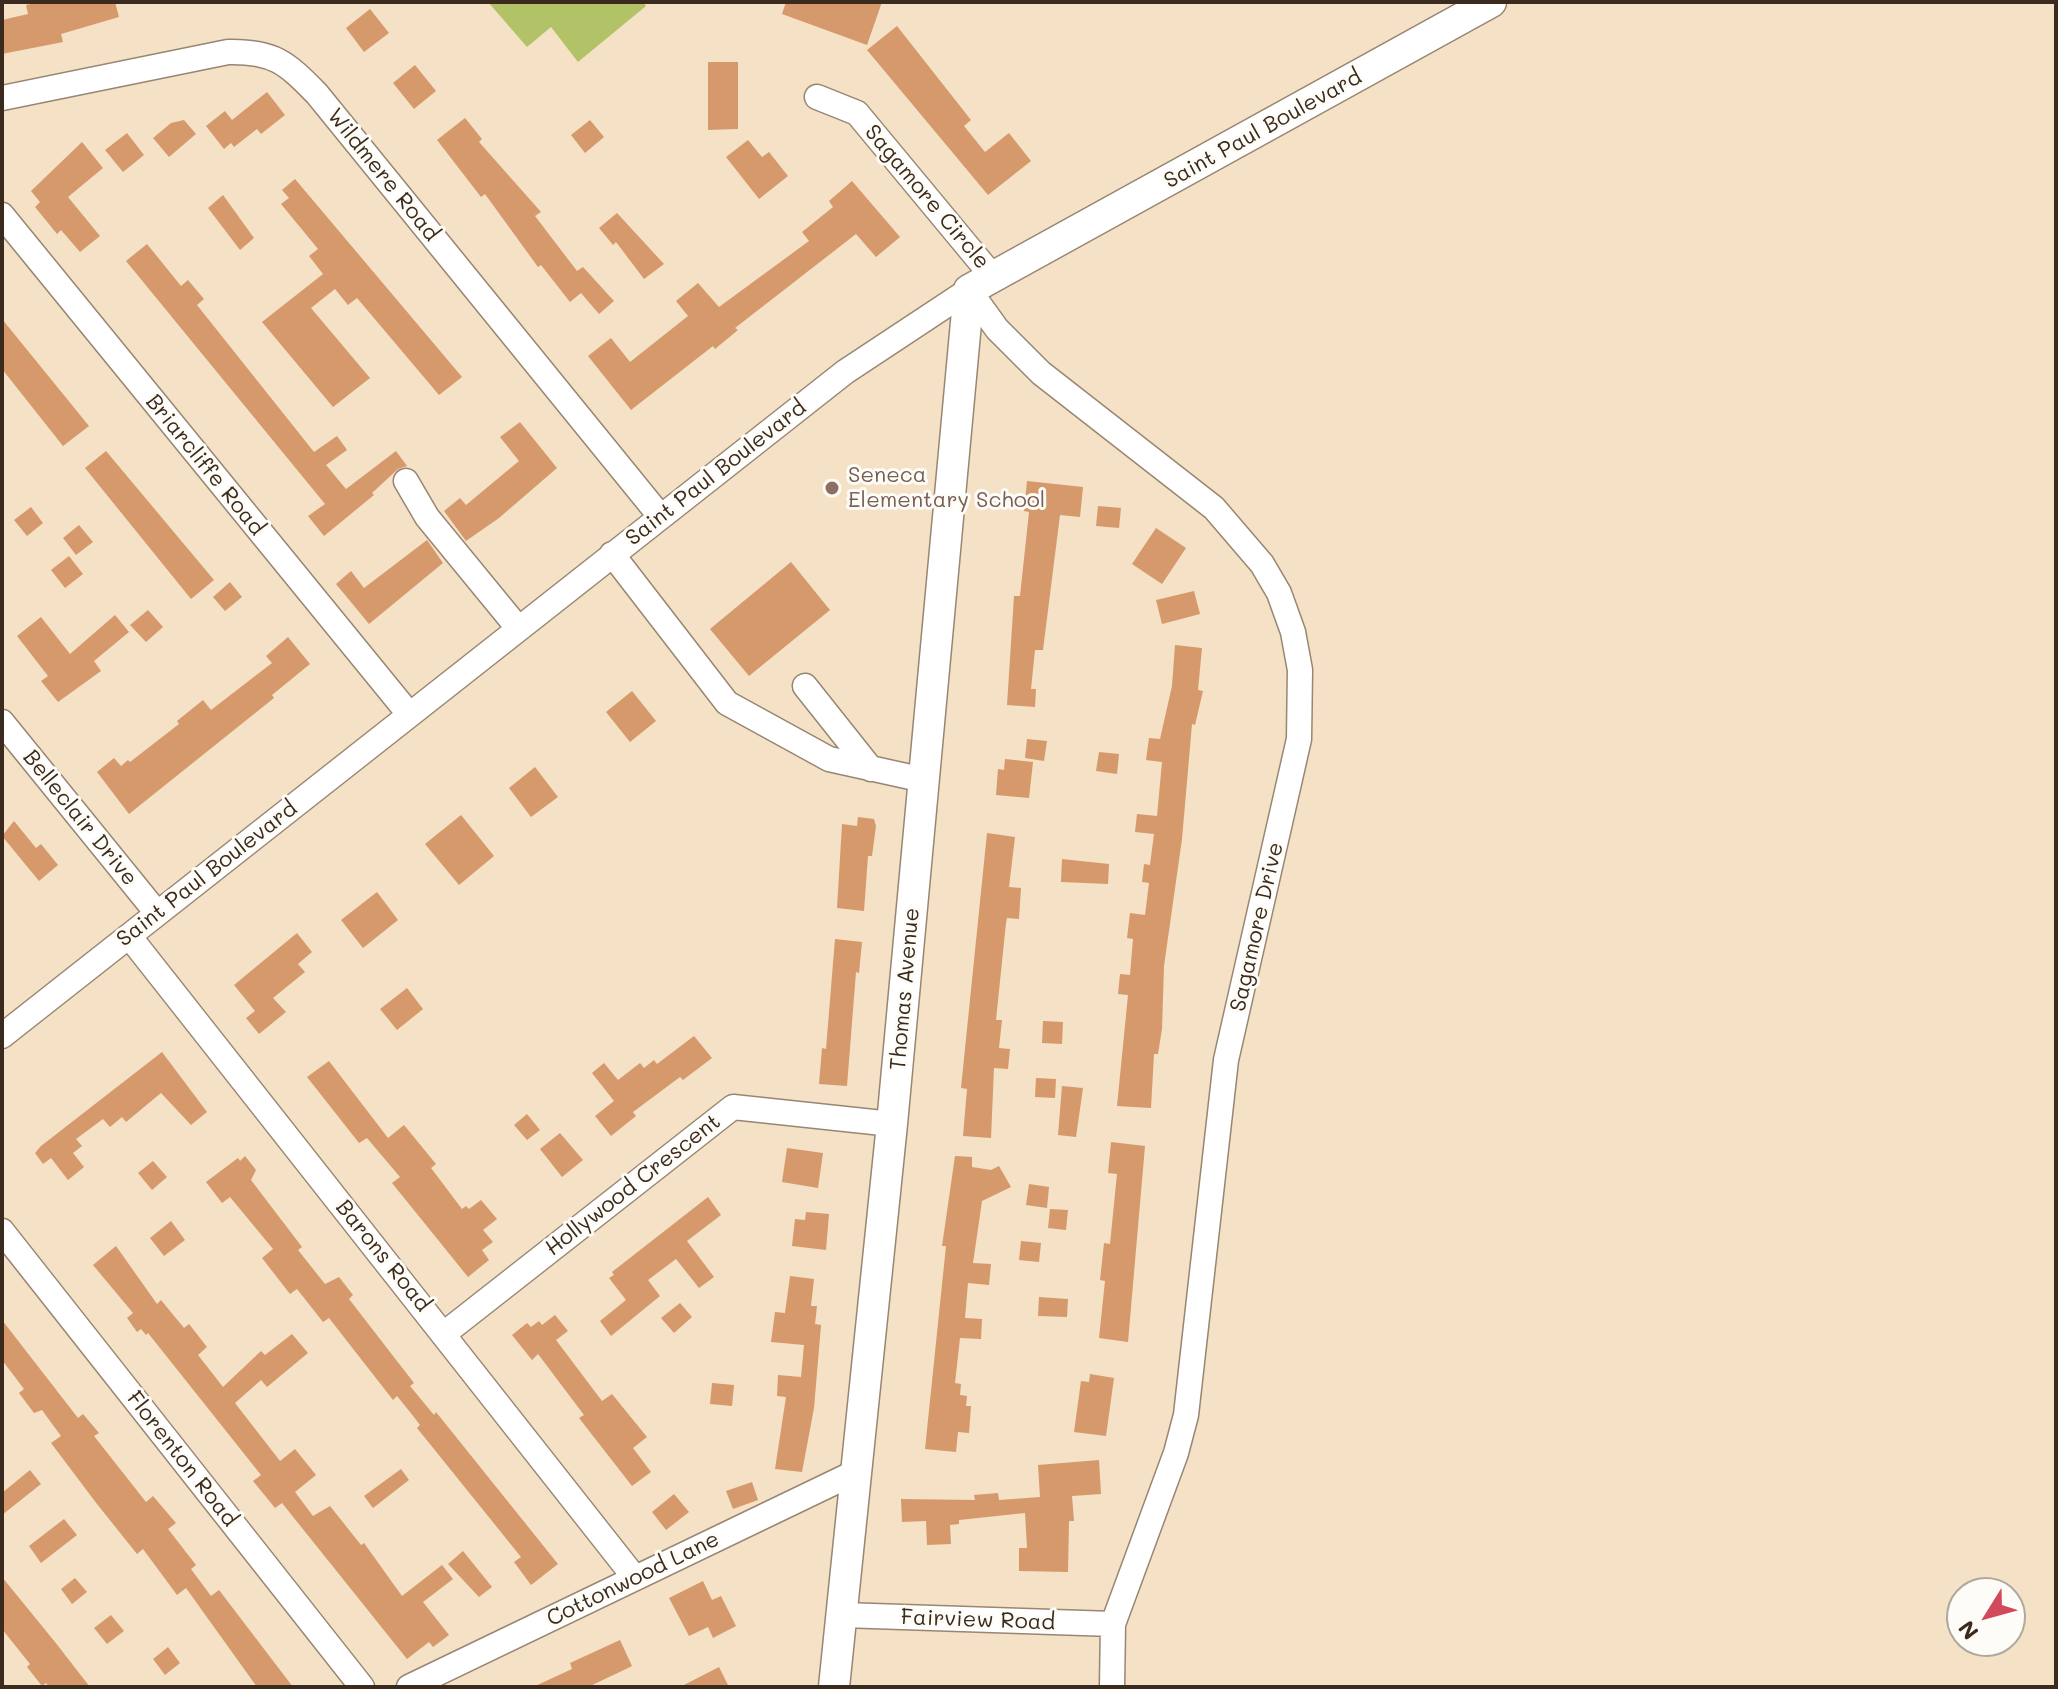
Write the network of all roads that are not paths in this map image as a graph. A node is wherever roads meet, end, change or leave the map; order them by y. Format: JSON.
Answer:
{"nodes":[{"id":1,"x":1491,"y":2,"type":"edge"},
{"id":2,"x":817,"y":97,"type":"dead end"},
{"id":3,"x":2,"y":98,"type":"edge"},
{"id":4,"x":2,"y":215,"type":"edge"},
{"id":5,"x":981,"y":284,"type":"junction"},
{"id":6,"x":406,"y":481,"type":"dead end"},
{"id":7,"x":660,"y":516,"type":"junction"},
{"id":8,"x":612,"y":554,"type":"junction"},
{"id":9,"x":518,"y":628,"type":"junction"},
{"id":10,"x":805,"y":686,"type":"dead end"},
{"id":11,"x":409,"y":714,"type":"junction"},
{"id":12,"x":2,"y":722,"type":"edge"},
{"id":13,"x":871,"y":769,"type":"junction"},
{"id":14,"x":924,"y":780,"type":"junction"},
{"id":15,"x":157,"y":913,"type":"junction"},
{"id":16,"x":129,"y":936,"type":"junction"},
{"id":17,"x":2,"y":1036,"type":"edge"},
{"id":18,"x":892,"y":1124,"type":"junction"},
{"id":19,"x":2,"y":1231,"type":"edge"},
{"id":20,"x":445,"y":1333,"type":"junction"},
{"id":21,"x":858,"y":1471,"type":"junction"},
{"id":22,"x":635,"y":1578,"type":"junction"},
{"id":23,"x":842,"y":1615,"type":"junction"},
{"id":24,"x":1113,"y":1624,"type":"junction"},
{"id":25,"x":362,"y":1687,"type":"edge"},
{"id":26,"x":409,"y":1687,"type":"edge"},
{"id":27,"x":834,"y":1687,"type":"edge"},
{"id":28,"x":1112,"y":1687,"type":"edge"}],
"edges":[{"from":1,"to":5,"type":"main road","name":"Saint Paul Boulevard"},
{"from":2,"to":5,"type":"street","name":"Sagamore Circle"},
{"from":3,"to":7,"type":"street","name":"Wildmere Road"},
{"from":4,"to":11,"type":"street","name":"Briarcliffe Road"},
{"from":5,"to":7,"type":"street","name":"Saint Paul Boulevard"},
{"from":5,"to":14,"type":"main road","name":"Thomas Avenue"},
{"from":5,"to":24,"type":"street","name":"Sagamore Drive"},
{"from":6,"to":9,"type":"street"},
{"from":7,"to":8,"type":"street","name":"Saint Paul Boulevard"},
{"from":8,"to":9,"type":"street","name":"Saint Paul Boulevard"},
{"from":8,"to":13,"type":"street"},
{"from":9,"to":11,"type":"street","name":"Saint Paul Boulevard"},
{"from":10,"to":13,"type":"street"},
{"from":11,"to":15,"type":"street","name":"Saint Paul Boulevard"},
{"from":12,"to":15,"type":"street","name":"Belleclair Drive"},
{"from":13,"to":14,"type":"street"},
{"from":14,"to":18,"type":"main road","name":"Thomas Avenue"},
{"from":15,"to":16,"type":"street","name":"Saint Paul Boulevard"},
{"from":16,"to":17,"type":"street","name":"Saint Paul Boulevard"},
{"from":16,"to":20,"type":"street","name":"Barons Road"},
{"from":18,"to":20,"type":"street","name":"Hollywood Crescent"},
{"from":18,"to":21,"type":"main road","name":"Thomas Avenue"},
{"from":19,"to":25,"type":"street","name":"Florenton Road"},
{"from":20,"to":22,"type":"street","name":"Barons Road"},
{"from":21,"to":22,"type":"street","name":"Cottonwood Lane"},
{"from":21,"to":23,"type":"main road","name":"Thomas Avenue"},
{"from":22,"to":26,"type":"street","name":"Cottonwood Lane"},
{"from":23,"to":24,"type":"street","name":"Fairview Road"},
{"from":23,"to":27,"type":"main road","name":"Thomas Avenue"},
{"from":24,"to":28,"type":"street","name":"Sagamore Drive"}]}
